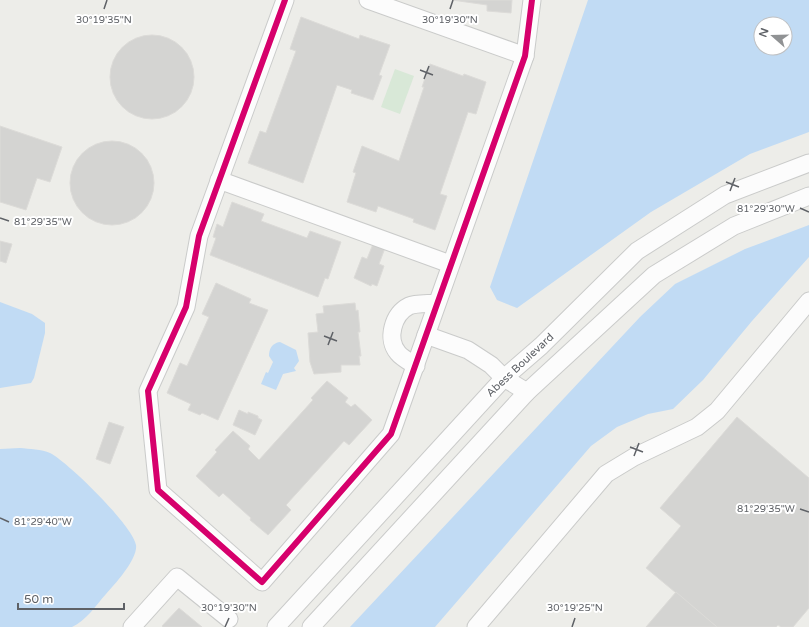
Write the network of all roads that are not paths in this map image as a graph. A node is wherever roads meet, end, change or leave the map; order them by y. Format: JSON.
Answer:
{"nodes":[{"id":1,"x":285,"y":0,"type":"edge"},
{"id":2,"x":368,"y":0,"type":"edge"},
{"id":3,"x":532,"y":0,"type":"edge"},
{"id":4,"x":525,"y":56,"type":"junction"},
{"id":5,"x":809,"y":163,"type":"edge"},
{"id":6,"x":219,"y":180,"type":"junction"},
{"id":7,"x":809,"y":196,"type":"edge"},
{"id":8,"x":450,"y":264,"type":"junction"},
{"id":9,"x":809,"y":301,"type":"edge"},
{"id":10,"x":437,"y":303,"type":"junction"},
{"id":11,"x":426,"y":335,"type":"junction"},
{"id":12,"x":416,"y":366,"type":"junction"},
{"id":13,"x":504,"y":378,"type":"junction"},
{"id":14,"x":527,"y":392,"type":"junction"},
{"id":15,"x":229,"y":619,"type":"dead end"},
{"id":16,"x":132,"y":627,"type":"edge"},
{"id":17,"x":276,"y":627,"type":"edge"},
{"id":18,"x":311,"y":627,"type":"edge"},
{"id":19,"x":476,"y":627,"type":"edge"}],
"edges":[{"from":1,"to":6,"type":"street"},
{"from":2,"to":4,"type":"street"},
{"from":3,"to":4,"type":"street"},
{"from":4,"to":8,"type":"street"},
{"from":5,"to":13,"type":"street","name":"Abess Boulevard"},
{"from":6,"to":8,"type":"street"},
{"from":6,"to":12,"type":"street"},
{"from":7,"to":14,"type":"street"},
{"from":8,"to":10,"type":"street"},
{"from":9,"to":19,"type":"street"},
{"from":10,"to":11,"type":"street"},
{"from":10,"to":12,"type":"street"},
{"from":11,"to":12,"type":"street"},
{"from":11,"to":13,"type":"street"},
{"from":13,"to":14,"type":"street"},
{"from":13,"to":17,"type":"street","name":"Abess Boulevard"},
{"from":14,"to":18,"type":"street"},
{"from":15,"to":16,"type":"street"}]}
